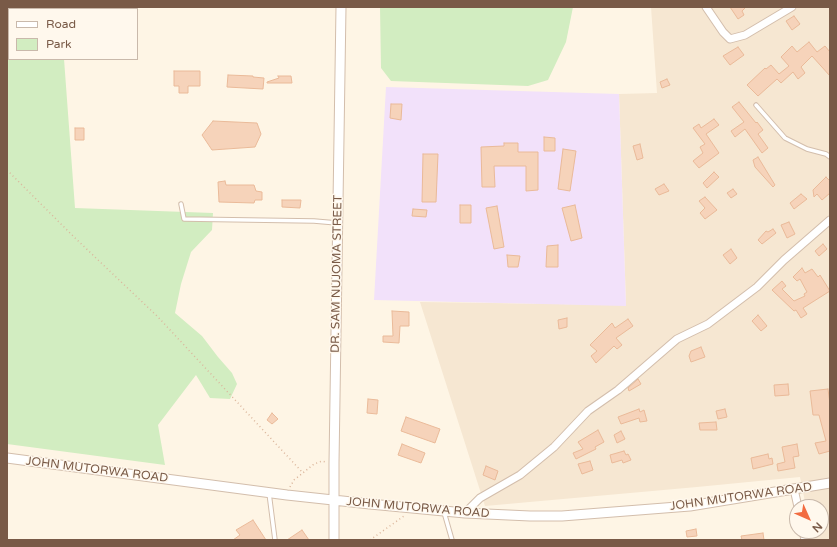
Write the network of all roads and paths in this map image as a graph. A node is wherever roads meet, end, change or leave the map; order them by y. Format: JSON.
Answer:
{"nodes":[{"id":1,"x":341,"y":7,"type":"edge"},
{"id":2,"x":706,"y":7,"type":"edge"},
{"id":3,"x":792,"y":7,"type":"edge"},
{"id":4,"x":756,"y":105,"type":"dead end"},
{"id":5,"x":830,"y":157,"type":"edge"},
{"id":6,"x":7,"y":170,"type":"edge"},
{"id":7,"x":181,"y":204,"type":"dead end"},
{"id":8,"x":830,"y":220,"type":"edge"},
{"id":9,"x":338,"y":224,"type":"junction"},
{"id":10,"x":7,"y":458,"type":"edge"},
{"id":11,"x":334,"y":463,"type":"junction"},
{"id":12,"x":303,"y":472,"type":"junction"},
{"id":13,"x":830,"y":483,"type":"edge"},
{"id":14,"x":794,"y":489,"type":"junction"},
{"id":15,"x":269,"y":492,"type":"junction"},
{"id":16,"x":287,"y":495,"type":"junction"},
{"id":17,"x":796,"y":499,"type":"edge"},
{"id":18,"x":333,"y":500,"type":"junction"},
{"id":19,"x":444,"y":511,"type":"junction"},
{"id":20,"x":465,"y":513,"type":"junction"},
{"id":21,"x":406,"y":514,"type":"dead end"},
{"id":22,"x":275,"y":540,"type":"edge"},
{"id":23,"x":334,"y":540,"type":"edge"},
{"id":24,"x":370,"y":540,"type":"edge"},
{"id":25,"x":452,"y":540,"type":"edge"}],
"edges":[{"from":1,"to":9,"type":"street","name":"DR. SAM NUJOMA STREET"},
{"from":2,"to":3,"type":"street"},
{"from":4,"to":5,"type":"lane"},
{"from":6,"to":12,"type":"path"},
{"from":7,"to":9,"type":"lane"},
{"from":8,"to":20,"type":"street"},
{"from":9,"to":11,"type":"street","name":"DR. SAM NUJOMA STREET"},
{"from":10,"to":15,"type":"street","name":"JOHN MUTORWA ROAD"},
{"from":11,"to":12,"type":"path"},
{"from":11,"to":18,"type":"street","name":"DR. SAM NUJOMA STREET"},
{"from":12,"to":16,"type":"path"},
{"from":13,"to":14,"type":"street","name":"JOHN MUTORWA ROAD"},
{"from":14,"to":17,"type":"street"},
{"from":14,"to":20,"type":"street","name":"JOHN MUTORWA ROAD"},
{"from":15,"to":16,"type":"street","name":"JOHN MUTORWA ROAD"},
{"from":15,"to":22,"type":"lane"},
{"from":16,"to":18,"type":"street","name":"JOHN MUTORWA ROAD"},
{"from":18,"to":19,"type":"street","name":"JOHN MUTORWA ROAD"},
{"from":18,"to":23,"type":"street","name":"DR. SAM NUJOMA STREET"},
{"from":19,"to":20,"type":"street","name":"JOHN MUTORWA ROAD"},
{"from":19,"to":25,"type":"lane"},
{"from":21,"to":24,"type":"path"}]}
